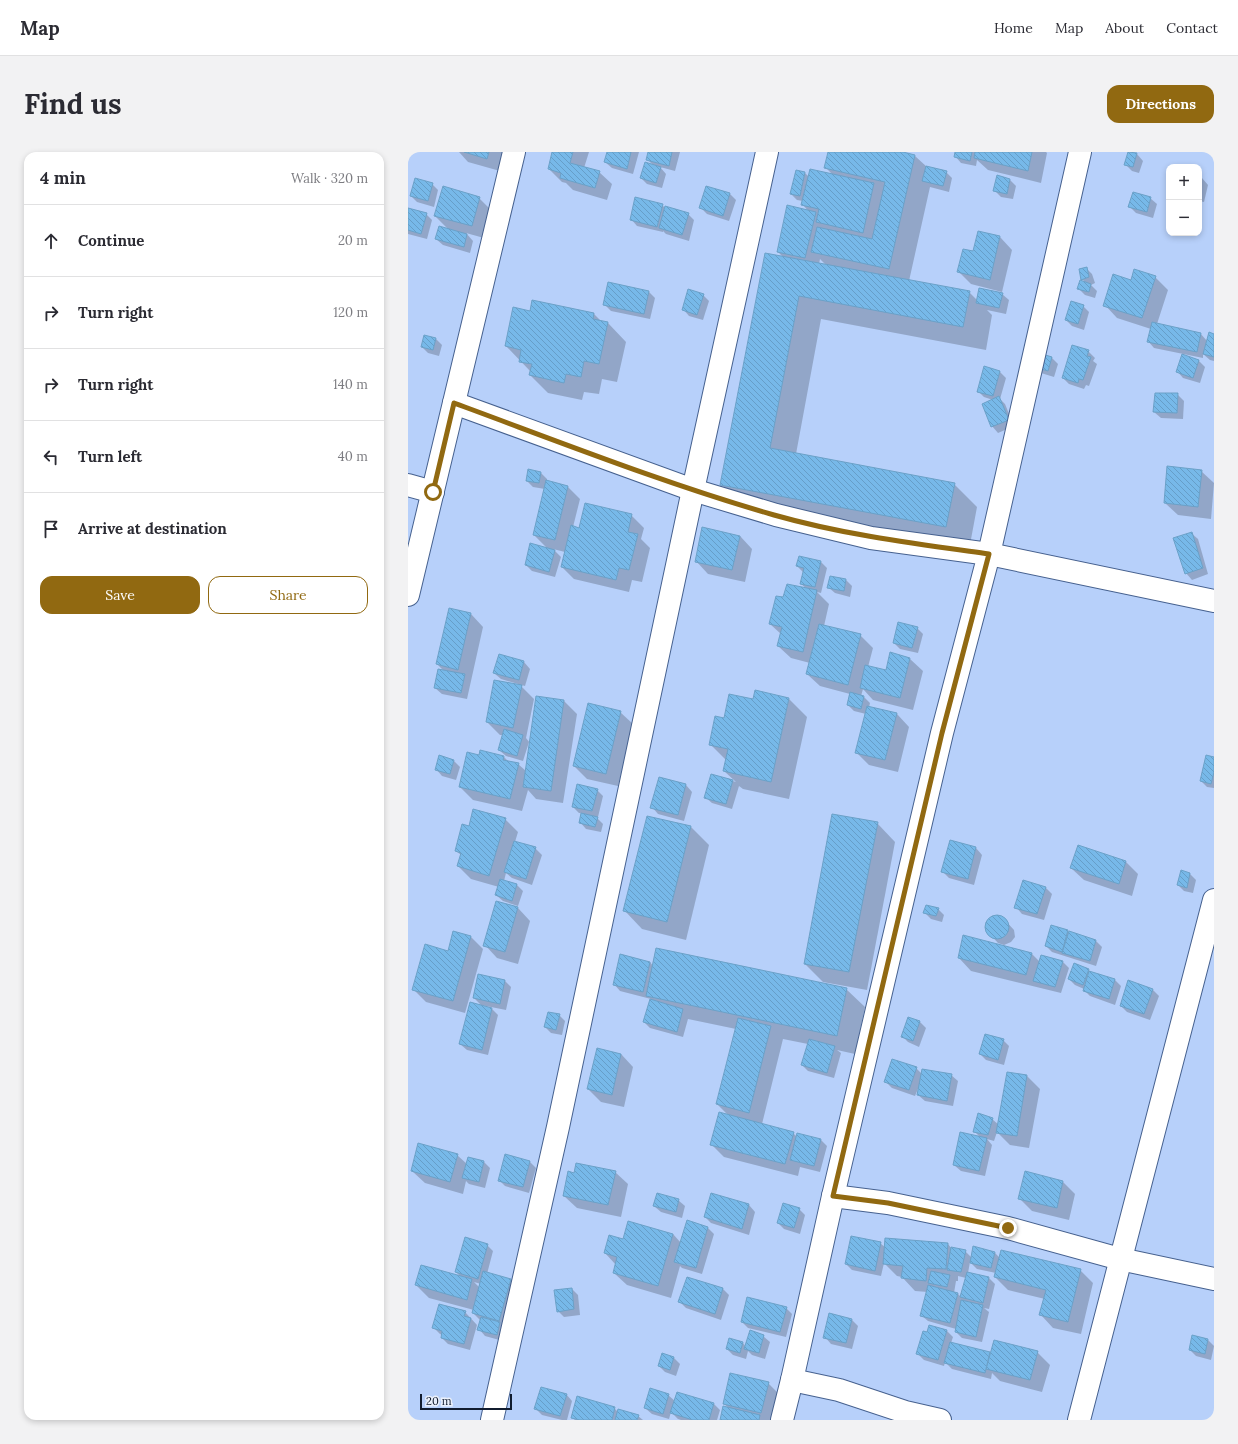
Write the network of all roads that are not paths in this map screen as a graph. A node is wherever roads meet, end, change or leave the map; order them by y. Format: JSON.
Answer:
{"nodes":[{"id":1,"x":514,"y":152,"type":"edge"},
{"id":2,"x":767,"y":152,"type":"edge"},
{"id":3,"x":1080,"y":152,"type":"edge"},
{"id":4,"x":454,"y":403,"type":"junction"},
{"id":5,"x":408,"y":485,"type":"edge"},
{"id":6,"x":693,"y":490,"type":"junction"},
{"id":7,"x":433,"y":492,"type":"junction"},
{"id":8,"x":989,"y":554,"type":"junction"},
{"id":9,"x":408,"y":595,"type":"edge"},
{"id":10,"x":1214,"y":601,"type":"edge"},
{"id":11,"x":1214,"y":900,"type":"edge"},
{"id":12,"x":833,"y":1196,"type":"junction"},
{"id":13,"x":1120,"y":1259,"type":"junction"},
{"id":14,"x":1214,"y":1279,"type":"edge"},
{"id":15,"x":792,"y":1380,"type":"junction"},
{"id":16,"x":492,"y":1420,"type":"edge"},
{"id":17,"x":782,"y":1420,"type":"edge"},
{"id":18,"x":940,"y":1420,"type":"edge"},
{"id":19,"x":1079,"y":1420,"type":"edge"}],
"edges":[{"from":1,"to":4,"type":"street"},
{"from":2,"to":6,"type":"street"},
{"from":3,"to":8,"type":"street"},
{"from":4,"to":6,"type":"street"},
{"from":4,"to":7,"type":"street"},
{"from":5,"to":7,"type":"street"},
{"from":6,"to":8,"type":"street"},
{"from":6,"to":16,"type":"street"},
{"from":7,"to":9,"type":"street"},
{"from":8,"to":10,"type":"street"},
{"from":8,"to":12,"type":"street"},
{"from":11,"to":13,"type":"street"},
{"from":12,"to":13,"type":"street"},
{"from":12,"to":15,"type":"street"},
{"from":13,"to":14,"type":"street"},
{"from":13,"to":19,"type":"street"},
{"from":15,"to":17,"type":"street"},
{"from":15,"to":18,"type":"street"}]}
